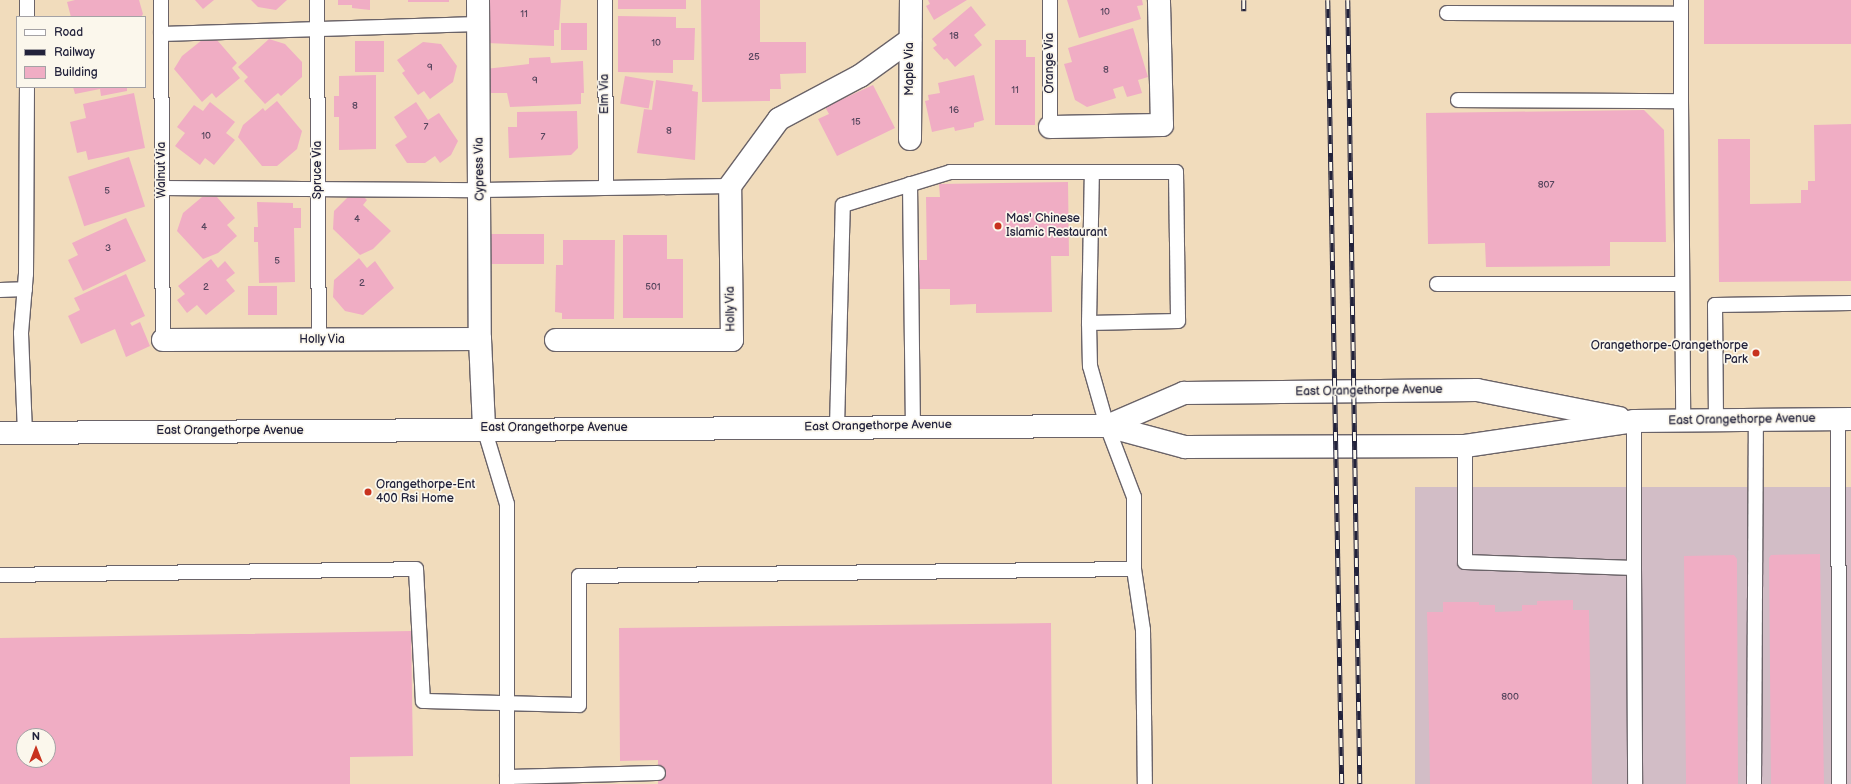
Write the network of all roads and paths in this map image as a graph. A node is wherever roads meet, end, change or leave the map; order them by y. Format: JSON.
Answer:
{"nodes":[{"id":1,"x":27,"y":0,"type":"edge"},
{"id":2,"x":161,"y":0,"type":"edge"},
{"id":3,"x":317,"y":0,"type":"edge"},
{"id":4,"x":478,"y":0,"type":"edge"},
{"id":5,"x":605,"y":0,"type":"edge"},
{"id":6,"x":911,"y":0,"type":"edge"},
{"id":7,"x":1050,"y":0,"type":"edge"},
{"id":8,"x":1159,"y":0,"type":"edge"},
{"id":9,"x":1681,"y":7,"type":"edge"},
{"id":10,"x":1447,"y":13,"type":"dead end"},
{"id":11,"x":27,"y":16,"type":"edge"},
{"id":12,"x":479,"y":24,"type":"junction"},
{"id":13,"x":317,"y":31,"type":"junction"},
{"id":14,"x":161,"y":34,"type":"junction"},
{"id":15,"x":910,"y":40,"type":"junction"},
{"id":16,"x":26,"y":88,"type":"edge"},
{"id":17,"x":1458,"y":100,"type":"dead end"},
{"id":18,"x":1681,"y":101,"type":"junction"},
{"id":19,"x":1050,"y":127,"type":"joint"},
{"id":20,"x":910,"y":139,"type":"dead end"},
{"id":21,"x":1092,"y":172,"type":"junction"},
{"id":22,"x":910,"y":184,"type":"junction"},
{"id":23,"x":730,"y":186,"type":"junction"},
{"id":24,"x":606,"y":187,"type":"junction"},
{"id":25,"x":162,"y":188,"type":"junction"},
{"id":26,"x":318,"y":188,"type":"junction"},
{"id":27,"x":481,"y":190,"type":"junction"},
{"id":28,"x":1437,"y":284,"type":"dead end"},
{"id":29,"x":1682,"y":284,"type":"junction"},
{"id":30,"x":25,"y":289,"type":"junction"},
{"id":31,"x":0,"y":290,"type":"edge"},
{"id":32,"x":1851,"y":303,"type":"edge"},
{"id":33,"x":1089,"y":323,"type":"junction"},
{"id":34,"x":480,"y":339,"type":"junction"},
{"id":35,"x":163,"y":340,"type":"joint"},
{"id":36,"x":319,"y":340,"type":"junction"},
{"id":37,"x":556,"y":340,"type":"dead end"},
{"id":38,"x":1845,"y":419,"type":"edge"},
{"id":39,"x":1683,"y":420,"type":"junction"},
{"id":40,"x":1716,"y":420,"type":"junction"},
{"id":41,"x":1756,"y":420,"type":"junction"},
{"id":42,"x":1634,"y":421,"type":"junction"},
{"id":43,"x":913,"y":425,"type":"junction"},
{"id":44,"x":1107,"y":426,"type":"junction"},
{"id":45,"x":837,"y":427,"type":"junction"},
{"id":46,"x":484,"y":428,"type":"junction"},
{"id":47,"x":0,"y":433,"type":"edge"},
{"id":48,"x":25,"y":433,"type":"junction"},
{"id":49,"x":1466,"y":446,"type":"junction"},
{"id":50,"x":1634,"y":568,"type":"junction"},
{"id":51,"x":1134,"y":569,"type":"junction"},
{"id":52,"x":0,"y":575,"type":"edge"},
{"id":53,"x":507,"y":705,"type":"junction"},
{"id":54,"x":658,"y":773,"type":"dead end"},
{"id":55,"x":507,"y":780,"type":"edge"},
{"id":56,"x":1145,"y":784,"type":"edge"},
{"id":57,"x":1635,"y":784,"type":"edge"},
{"id":58,"x":1754,"y":784,"type":"edge"},
{"id":59,"x":1839,"y":784,"type":"edge"}],
"edges":[{"from":1,"to":11,"type":"lane"},
{"from":2,"to":14,"type":"lane","name":"Walnut Via"},
{"from":3,"to":13,"type":"lane","name":"Spruce Via"},
{"from":4,"to":12,"type":"main road","name":"Cypress Via"},
{"from":5,"to":24,"type":"lane","name":"Elm Via"},
{"from":6,"to":15,"type":"main road","name":"Maple Via"},
{"from":7,"to":19,"type":"lane","name":"Orange Via"},
{"from":8,"to":19,"type":"main road"},
{"from":9,"to":10,"type":"lane"},
{"from":9,"to":18,"type":"lane"},
{"from":12,"to":13,"type":"lane"},
{"from":12,"to":27,"type":"main road","name":"Cypress Via"},
{"from":13,"to":14,"type":"lane"},
{"from":13,"to":26,"type":"lane","name":"Spruce Via"},
{"from":14,"to":25,"type":"lane","name":"Walnut Via"},
{"from":15,"to":20,"type":"main road","name":"Maple Via"},
{"from":15,"to":23,"type":"main road"},
{"from":16,"to":30,"type":"lane"},
{"from":17,"to":18,"type":"lane"},
{"from":18,"to":29,"type":"lane"},
{"from":21,"to":22,"type":"lane"},
{"from":21,"to":33,"type":"lane"},
{"from":21,"to":33,"type":"lane"},
{"from":22,"to":43,"type":"lane"},
{"from":22,"to":45,"type":"lane"},
{"from":23,"to":24,"type":"lane"},
{"from":23,"to":37,"type":"main road","name":"Holly Via"},
{"from":24,"to":27,"type":"lane"},
{"from":25,"to":26,"type":"lane"},
{"from":25,"to":35,"type":"lane","name":"Walnut Via"},
{"from":26,"to":27,"type":"lane"},
{"from":26,"to":36,"type":"lane","name":"Spruce Via"},
{"from":27,"to":34,"type":"main road","name":"Cypress Via"},
{"from":28,"to":29,"type":"lane"},
{"from":29,"to":39,"type":"lane"},
{"from":30,"to":31,"type":"lane"},
{"from":30,"to":48,"type":"lane"},
{"from":32,"to":40,"type":"lane"},
{"from":33,"to":44,"type":"lane"},
{"from":34,"to":36,"type":"main road","name":"Holly Via"},
{"from":34,"to":46,"type":"main road","name":"Cypress Via"},
{"from":35,"to":36,"type":"main road","name":"Holly Via"},
{"from":38,"to":41,"type":"main road","name":"East Orangethorpe Avenue"},
{"from":38,"to":59,"type":"lane"},
{"from":39,"to":40,"type":"main road","name":"East Orangethorpe Avenue"},
{"from":39,"to":42,"type":"main road","name":"East Orangethorpe Avenue"},
{"from":40,"to":41,"type":"main road","name":"East Orangethorpe Avenue"},
{"from":41,"to":58,"type":"lane"},
{"from":42,"to":44,"type":"main road","name":"East Orangethorpe Avenue"},
{"from":42,"to":49,"type":"main road","name":"East Orangethorpe Avenue"},
{"from":42,"to":50,"type":"lane"},
{"from":43,"to":44,"type":"main road","name":"East Orangethorpe Avenue"},
{"from":43,"to":45,"type":"main road","name":"East Orangethorpe Avenue"},
{"from":44,"to":49,"type":"main road","name":"East Orangethorpe Avenue"},
{"from":44,"to":51,"type":"lane"},
{"from":45,"to":46,"type":"main road","name":"East Orangethorpe Avenue"},
{"from":46,"to":48,"type":"main road","name":"East Orangethorpe Avenue"},
{"from":46,"to":53,"type":"lane"},
{"from":47,"to":48,"type":"main road","name":"East Orangethorpe Avenue"},
{"from":49,"to":50,"type":"lane"},
{"from":50,"to":57,"type":"lane"},
{"from":51,"to":53,"type":"lane"},
{"from":51,"to":56,"type":"lane"},
{"from":52,"to":53,"type":"lane"},
{"from":53,"to":55,"type":"lane"},
{"from":54,"to":55,"type":"lane"}]}
